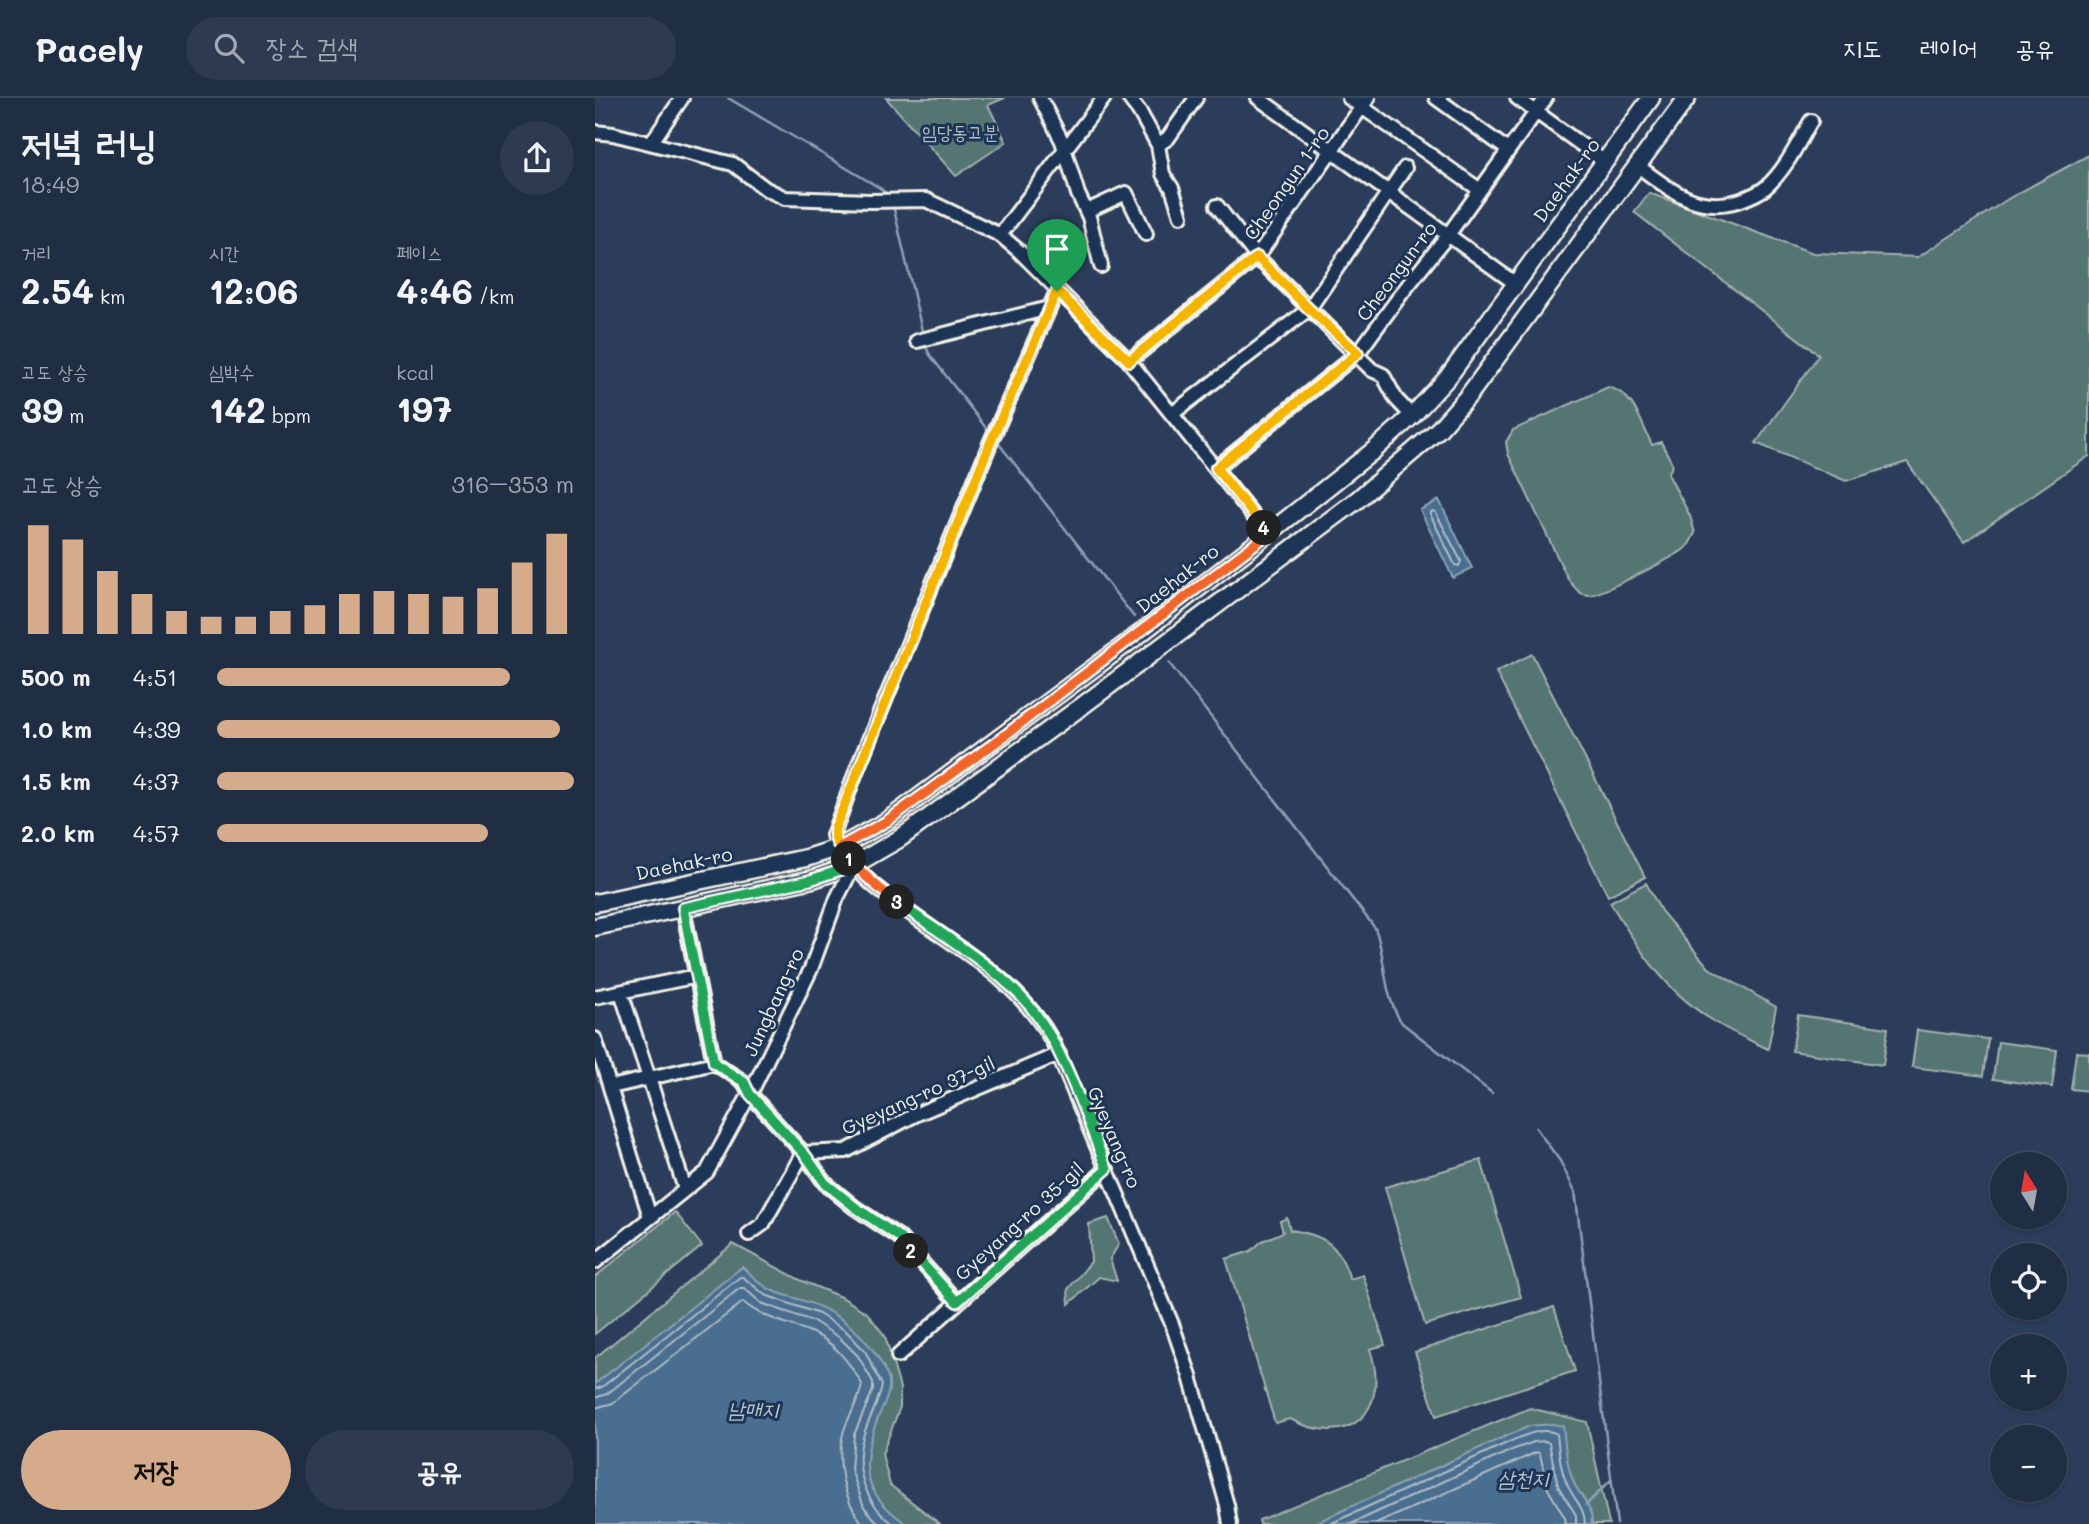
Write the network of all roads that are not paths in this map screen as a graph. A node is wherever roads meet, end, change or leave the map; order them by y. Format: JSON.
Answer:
{"nodes":[{"id":1,"x":682,"y":98,"type":"edge"},
{"id":2,"x":1040,"y":98,"type":"edge"},
{"id":3,"x":1104,"y":98,"type":"edge"},
{"id":4,"x":1129,"y":98,"type":"edge"},
{"id":5,"x":1196,"y":98,"type":"edge"},
{"id":6,"x":1258,"y":98,"type":"edge"},
{"id":7,"x":1349,"y":98,"type":"edge"},
{"id":8,"x":1436,"y":98,"type":"edge"},
{"id":9,"x":1517,"y":98,"type":"edge"},
{"id":10,"x":1546,"y":98,"type":"edge"},
{"id":11,"x":1651,"y":98,"type":"edge"},
{"id":12,"x":1687,"y":98,"type":"edge"},
{"id":13,"x":1365,"y":102,"type":"edge"},
{"id":14,"x":1536,"y":112,"type":"junction"},
{"id":15,"x":1811,"y":121,"type":"dead end"},
{"id":16,"x":595,"y":132,"type":"edge"},
{"id":17,"x":651,"y":144,"type":"junction"},
{"id":18,"x":1158,"y":145,"type":"junction"},
{"id":19,"x":1065,"y":150,"type":"junction"},
{"id":20,"x":1331,"y":150,"type":"junction"},
{"id":21,"x":1509,"y":150,"type":"junction"},
{"id":22,"x":1605,"y":162,"type":"junction"},
{"id":23,"x":1639,"y":166,"type":"junction"},
{"id":24,"x":1405,"y":168,"type":"dead end"},
{"id":25,"x":1480,"y":190,"type":"junction"},
{"id":26,"x":1389,"y":193,"type":"junction"},
{"id":27,"x":1217,"y":206,"type":"dead end"},
{"id":28,"x":1087,"y":211,"type":"junction"},
{"id":29,"x":1181,"y":215,"type":"dead end"},
{"id":30,"x":1146,"y":234,"type":"dead end"},
{"id":31,"x":1000,"y":235,"type":"junction"},
{"id":32,"x":1448,"y":235,"type":"junction"},
{"id":33,"x":1257,"y":257,"type":"junction"},
{"id":34,"x":1101,"y":266,"type":"dead end"},
{"id":35,"x":1516,"y":284,"type":"junction"},
{"id":36,"x":1057,"y":291,"type":"junction"},
{"id":37,"x":1049,"y":309,"type":"junction"},
{"id":38,"x":1309,"y":309,"type":"junction"},
{"id":39,"x":923,"y":339,"type":"dead end"},
{"id":40,"x":1358,"y":353,"type":"junction"},
{"id":41,"x":1129,"y":361,"type":"junction"},
{"id":42,"x":1172,"y":414,"type":"junction"},
{"id":43,"x":1412,"y":416,"type":"junction"},
{"id":44,"x":1216,"y":468,"type":"junction"},
{"id":45,"x":1268,"y":534,"type":"junction"},
{"id":46,"x":840,"y":847,"type":"junction"},
{"id":47,"x":853,"y":866,"type":"junction"},
{"id":48,"x":595,"y":903,"type":"edge"},
{"id":49,"x":683,"y":908,"type":"junction"},
{"id":50,"x":595,"y":927,"type":"edge"},
{"id":51,"x":697,"y":976,"type":"junction"},
{"id":52,"x":621,"y":992,"type":"junction"},
{"id":53,"x":595,"y":997,"type":"edge"},
{"id":54,"x":595,"y":1039,"type":"edge"},
{"id":55,"x":1059,"y":1054,"type":"junction"},
{"id":56,"x":714,"y":1063,"type":"junction"},
{"id":57,"x":649,"y":1077,"type":"junction"},
{"id":58,"x":611,"y":1087,"type":"junction"},
{"id":59,"x":750,"y":1094,"type":"junction"},
{"id":60,"x":803,"y":1153,"type":"junction"},
{"id":61,"x":1107,"y":1169,"type":"junction"},
{"id":62,"x":685,"y":1189,"type":"junction"},
{"id":63,"x":650,"y":1217,"type":"junction"},
{"id":64,"x":749,"y":1234,"type":"dead end"},
{"id":65,"x":595,"y":1262,"type":"edge"},
{"id":66,"x":957,"y":1302,"type":"junction"},
{"id":67,"x":898,"y":1356,"type":"dead end"},
{"id":68,"x":1230,"y":1524,"type":"edge"}],
"edges":[{"from":1,"to":17,"type":"street"},
{"from":2,"to":19,"type":"street"},
{"from":3,"to":19,"type":"street"},
{"from":4,"to":18,"type":"street"},
{"from":5,"to":18,"type":"street"},
{"from":6,"to":20,"type":"street"},
{"from":7,"to":13,"type":"street"},
{"from":8,"to":21,"type":"street"},
{"from":9,"to":14,"type":"street"},
{"from":10,"to":14,"type":"street","name":"Cheongun-ro"},
{"from":11,"to":22,"type":"main road","name":"Daehak-ro"},
{"from":12,"to":23,"type":"main road"},
{"from":13,"to":20,"type":"street","name":"Cheongun 1-ro"},
{"from":13,"to":25,"type":"street"},
{"from":14,"to":21,"type":"street","name":"Cheongun-ro"},
{"from":14,"to":22,"type":"street"},
{"from":15,"to":23,"type":"street"},
{"from":16,"to":17,"type":"street"},
{"from":17,"to":31,"type":"street"},
{"from":18,"to":29,"type":"street"},
{"from":19,"to":28,"type":"street"},
{"from":19,"to":31,"type":"street"},
{"from":20,"to":26,"type":"street"},
{"from":20,"to":33,"type":"street","name":"Cheongun 1-ro"},
{"from":21,"to":25,"type":"street","name":"Cheongun-ro"},
{"from":22,"to":35,"type":"main road","name":"Daehak-ro"},
{"from":23,"to":47,"type":"main road"},
{"from":24,"to":26,"type":"street"},
{"from":25,"to":32,"type":"street","name":"Cheongun-ro"},
{"from":26,"to":32,"type":"street"},
{"from":26,"to":38,"type":"street"},
{"from":27,"to":33,"type":"street"},
{"from":28,"to":30,"type":"street"},
{"from":28,"to":34,"type":"street"},
{"from":31,"to":36,"type":"street"},
{"from":32,"to":35,"type":"street"},
{"from":32,"to":40,"type":"street","name":"Cheongun-ro"},
{"from":33,"to":38,"type":"street"},
{"from":33,"to":41,"type":"street","name":"Cheongun 1-ro"},
{"from":35,"to":43,"type":"main road","name":"Daehak-ro"},
{"from":36,"to":37,"type":"street"},
{"from":36,"to":41,"type":"street"},
{"from":37,"to":39,"type":"street"},
{"from":37,"to":46,"type":"street"},
{"from":38,"to":40,"type":"street"},
{"from":38,"to":42,"type":"street"},
{"from":40,"to":43,"type":"street"},
{"from":40,"to":44,"type":"street","name":"Cheongun-ro"},
{"from":41,"to":42,"type":"street"},
{"from":42,"to":44,"type":"street"},
{"from":43,"to":45,"type":"main road","name":"Daehak-ro"},
{"from":44,"to":45,"type":"street"},
{"from":45,"to":46,"type":"main road","name":"Daehak-ro"},
{"from":46,"to":47,"type":"street","name":"Gyeyang-ro"},
{"from":46,"to":48,"type":"main road","name":"Daehak-ro"},
{"from":47,"to":49,"type":"main road"},
{"from":47,"to":55,"type":"street","name":"Gyeyang-ro"},
{"from":47,"to":59,"type":"street","name":"Jungbang-ro"},
{"from":49,"to":50,"type":"main road"},
{"from":49,"to":51,"type":"street"},
{"from":51,"to":52,"type":"street"},
{"from":51,"to":56,"type":"street"},
{"from":52,"to":53,"type":"street"},
{"from":52,"to":57,"type":"street"},
{"from":54,"to":58,"type":"street"},
{"from":55,"to":60,"type":"street","name":"Gyeyang-ro 37-gil"},
{"from":55,"to":61,"type":"street","name":"Gyeyang-ro"},
{"from":56,"to":57,"type":"street"},
{"from":56,"to":59,"type":"street","name":"Gyeyang-ro 35-gil"},
{"from":57,"to":58,"type":"street"},
{"from":57,"to":62,"type":"street"},
{"from":58,"to":63,"type":"street"},
{"from":59,"to":60,"type":"street","name":"Gyeyang-ro 35-gil"},
{"from":59,"to":62,"type":"street","name":"Jungbang-ro"},
{"from":60,"to":64,"type":"street"},
{"from":60,"to":66,"type":"street","name":"Gyeyang-ro 35-gil"},
{"from":61,"to":66,"type":"street","name":"Gyeyang-ro 35-gil"},
{"from":61,"to":68,"type":"street","name":"Gyeyang-ro"},
{"from":62,"to":63,"type":"street","name":"Jungbang-ro"},
{"from":63,"to":65,"type":"street","name":"Jungbang-ro"},
{"from":66,"to":67,"type":"street","name":"Gyeyang-ro 35-gil"}]}
